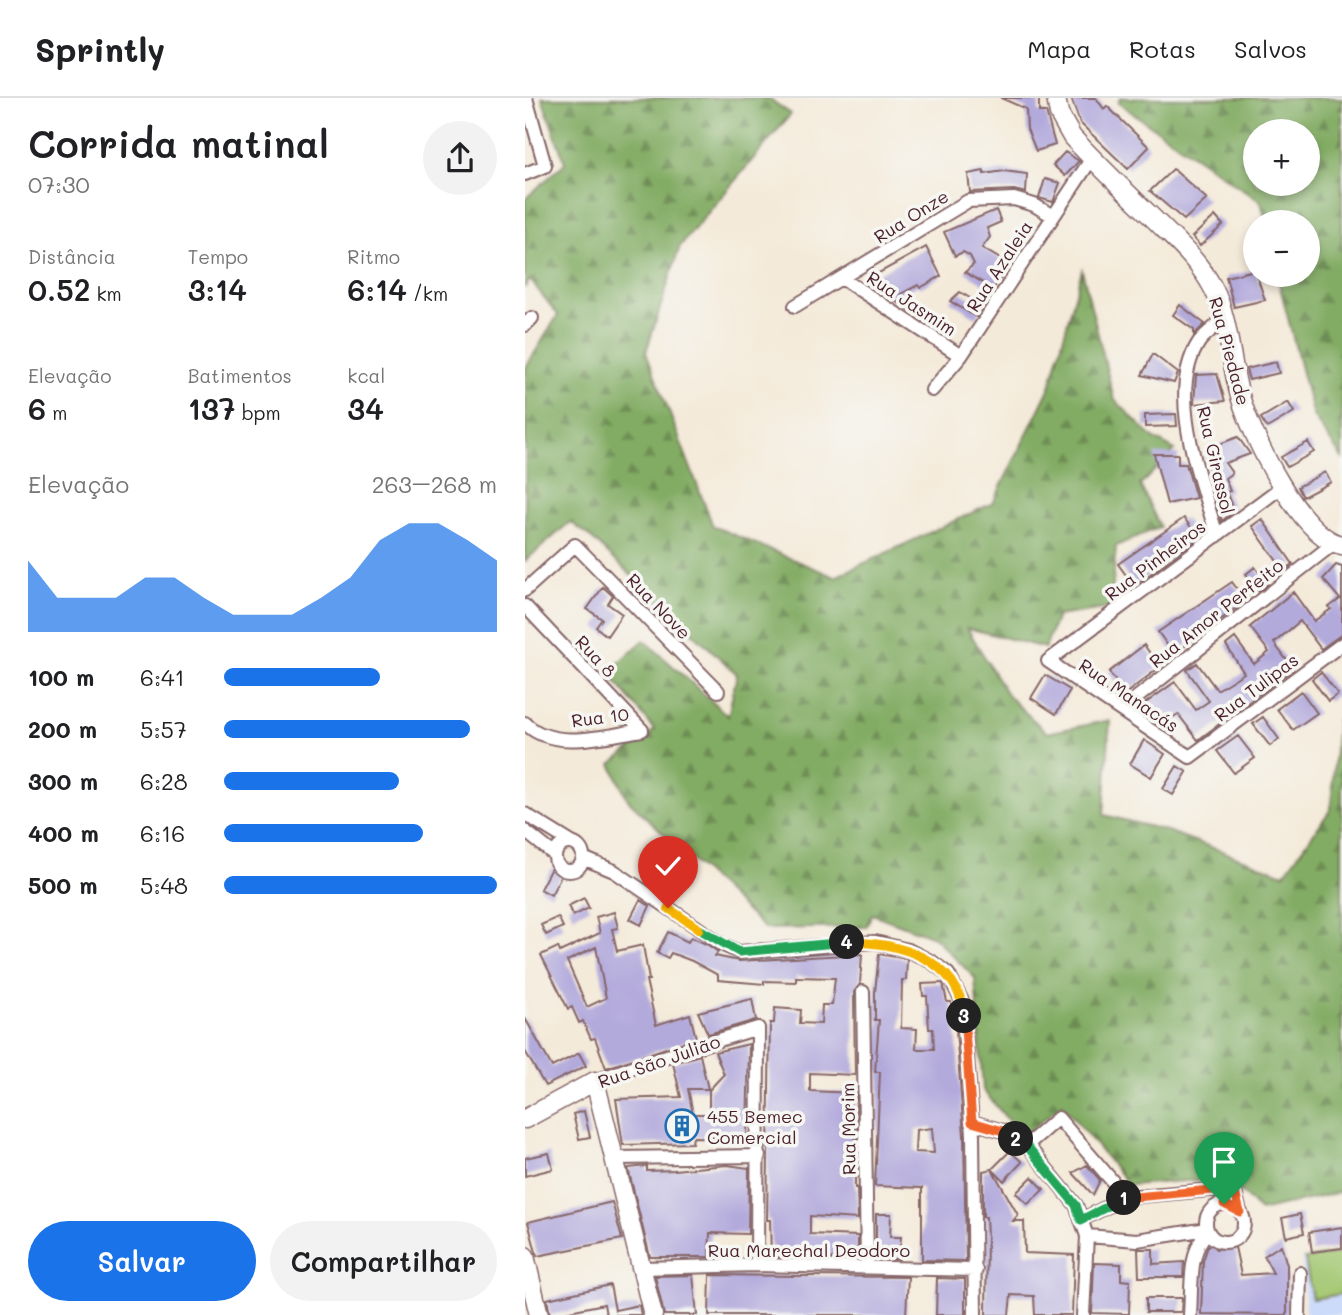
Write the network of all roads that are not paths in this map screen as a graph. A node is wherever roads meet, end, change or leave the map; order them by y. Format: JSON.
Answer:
{"nodes":[{"id":1,"x":526,"y":98,"type":"edge"},
{"id":2,"x":1056,"y":98,"type":"edge"},
{"id":3,"x":1092,"y":158,"type":"junction"},
{"id":4,"x":525,"y":174,"type":"edge"},
{"id":5,"x":1053,"y":216,"type":"junction"},
{"id":6,"x":843,"y":279,"type":"junction"},
{"id":7,"x":795,"y":306,"type":"dead end"},
{"id":8,"x":1223,"y":320,"type":"junction"},
{"id":9,"x":961,"y":356,"type":"junction"},
{"id":10,"x":932,"y":390,"type":"dead end"},
{"id":11,"x":1283,"y":486,"type":"junction"},
{"id":12,"x":1216,"y":536,"type":"junction"},
{"id":13,"x":1338,"y":545,"type":"edge"},
{"id":14,"x":525,"y":590,"type":"edge"},
{"id":15,"x":525,"y":606,"type":"edge"},
{"id":16,"x":1342,"y":645,"type":"edge"},
{"id":17,"x":1048,"y":661,"type":"joint"},
{"id":18,"x":718,"y":691,"type":"dead end"},
{"id":19,"x":1121,"y":710,"type":"junction"},
{"id":20,"x":525,"y":723,"type":"edge"},
{"id":21,"x":642,"y":730,"type":"joint"},
{"id":22,"x":1190,"y":757,"type":"joint"},
{"id":23,"x":525,"y":814,"type":"edge"},
{"id":24,"x":525,"y":831,"type":"edge"},
{"id":25,"x":572,"y":843,"type":"junction"},
{"id":26,"x":555,"y":855,"type":"junction"},
{"id":27,"x":583,"y":858,"type":"junction"},
{"id":28,"x":863,"y":992,"type":"dead end"},
{"id":29,"x":595,"y":1081,"type":"junction"},
{"id":30,"x":525,"y":1119,"type":"edge"},
{"id":31,"x":972,"y":1122,"type":"junction"},
{"id":32,"x":1027,"y":1146,"type":"junction"},
{"id":33,"x":759,"y":1156,"type":"junction"},
{"id":34,"x":616,"y":1158,"type":"junction"},
{"id":35,"x":1126,"y":1197,"type":"junction"},
{"id":36,"x":1240,"y":1212,"type":"junction"},
{"id":37,"x":1081,"y":1220,"type":"junction"},
{"id":38,"x":1208,"y":1230,"type":"junction"},
{"id":39,"x":1087,"y":1237,"type":"junction"},
{"id":40,"x":525,"y":1256,"type":"edge"},
{"id":41,"x":757,"y":1265,"type":"junction"},
{"id":42,"x":867,"y":1266,"type":"junction"},
{"id":43,"x":642,"y":1268,"type":"junction"},
{"id":44,"x":976,"y":1270,"type":"junction"},
{"id":45,"x":1300,"y":1273,"type":"dead end"},
{"id":46,"x":540,"y":1315,"type":"edge"},
{"id":47,"x":653,"y":1315,"type":"edge"},
{"id":48,"x":975,"y":1315,"type":"edge"},
{"id":49,"x":1083,"y":1315,"type":"edge"},
{"id":50,"x":1190,"y":1315,"type":"edge"},
{"id":51,"x":1299,"y":1315,"type":"edge"}],
"edges":[{"from":1,"to":4,"type":"street"},
{"from":2,"to":3,"type":"street","name":"Rua Piedade"},
{"from":3,"to":5,"type":"street","name":"Rua Azaleia"},
{"from":3,"to":8,"type":"street","name":"Rua Piedade"},
{"from":5,"to":6,"type":"street","name":"Rua Onze"},
{"from":5,"to":9,"type":"street","name":"Rua Azaleia"},
{"from":6,"to":7,"type":"street","name":"Rua Onze"},
{"from":6,"to":9,"type":"street","name":"Rua Jasmim"},
{"from":8,"to":11,"type":"street","name":"Rua Piedade"},
{"from":8,"to":12,"type":"street","name":"Rua Girassol"},
{"from":9,"to":10,"type":"street","name":"Rua Azaleia"},
{"from":11,"to":12,"type":"street","name":"Rua Pinheiros"},
{"from":11,"to":13,"type":"street","name":"Rua Piedade"},
{"from":12,"to":17,"type":"street","name":"Rua Pinheiros"},
{"from":13,"to":19,"type":"street","name":"Rua Amor Perfeito"},
{"from":14,"to":18,"type":"street","name":"Rua Nove"},
{"from":15,"to":21,"type":"street","name":"Rua 8"},
{"from":16,"to":22,"type":"street","name":"Rua Tulipas"},
{"from":17,"to":19,"type":"street","name":"Rua Manacás"},
{"from":19,"to":22,"type":"street","name":"Rua Manacás"},
{"from":20,"to":21,"type":"street","name":"Rua 10"},
{"from":23,"to":25,"type":"street"},
{"from":24,"to":26,"type":"street"},
{"from":25,"to":26,"type":"street"},
{"from":25,"to":27,"type":"street"},
{"from":26,"to":27,"type":"street"},
{"from":27,"to":31,"type":"street"},
{"from":28,"to":42,"type":"street","name":"Rua Morim"},
{"from":29,"to":30,"type":"street","name":"Rua São Julião"},
{"from":29,"to":33,"type":"street","name":"Rua São Julião"},
{"from":29,"to":34,"type":"street"},
{"from":31,"to":32,"type":"street"},
{"from":31,"to":44,"type":"street"},
{"from":32,"to":35,"type":"street"},
{"from":32,"to":37,"type":"street"},
{"from":33,"to":34,"type":"street"},
{"from":33,"to":41,"type":"street"},
{"from":34,"to":43,"type":"street"},
{"from":35,"to":36,"type":"street"},
{"from":35,"to":37,"type":"street"},
{"from":36,"to":38,"type":"street"},
{"from":36,"to":38,"type":"street"},
{"from":37,"to":39,"type":"street"},
{"from":38,"to":39,"type":"street"},
{"from":38,"to":50,"type":"street"},
{"from":39,"to":49,"type":"street"},
{"from":40,"to":46,"type":"street"},
{"from":41,"to":42,"type":"street","name":"Rua Marechal Deodoro"},
{"from":41,"to":43,"type":"street","name":"Rua Marechal Deodoro"},
{"from":42,"to":44,"type":"street","name":"Rua Marechal Deodoro"},
{"from":43,"to":47,"type":"street"},
{"from":44,"to":48,"type":"street"},
{"from":45,"to":51,"type":"street"}]}
